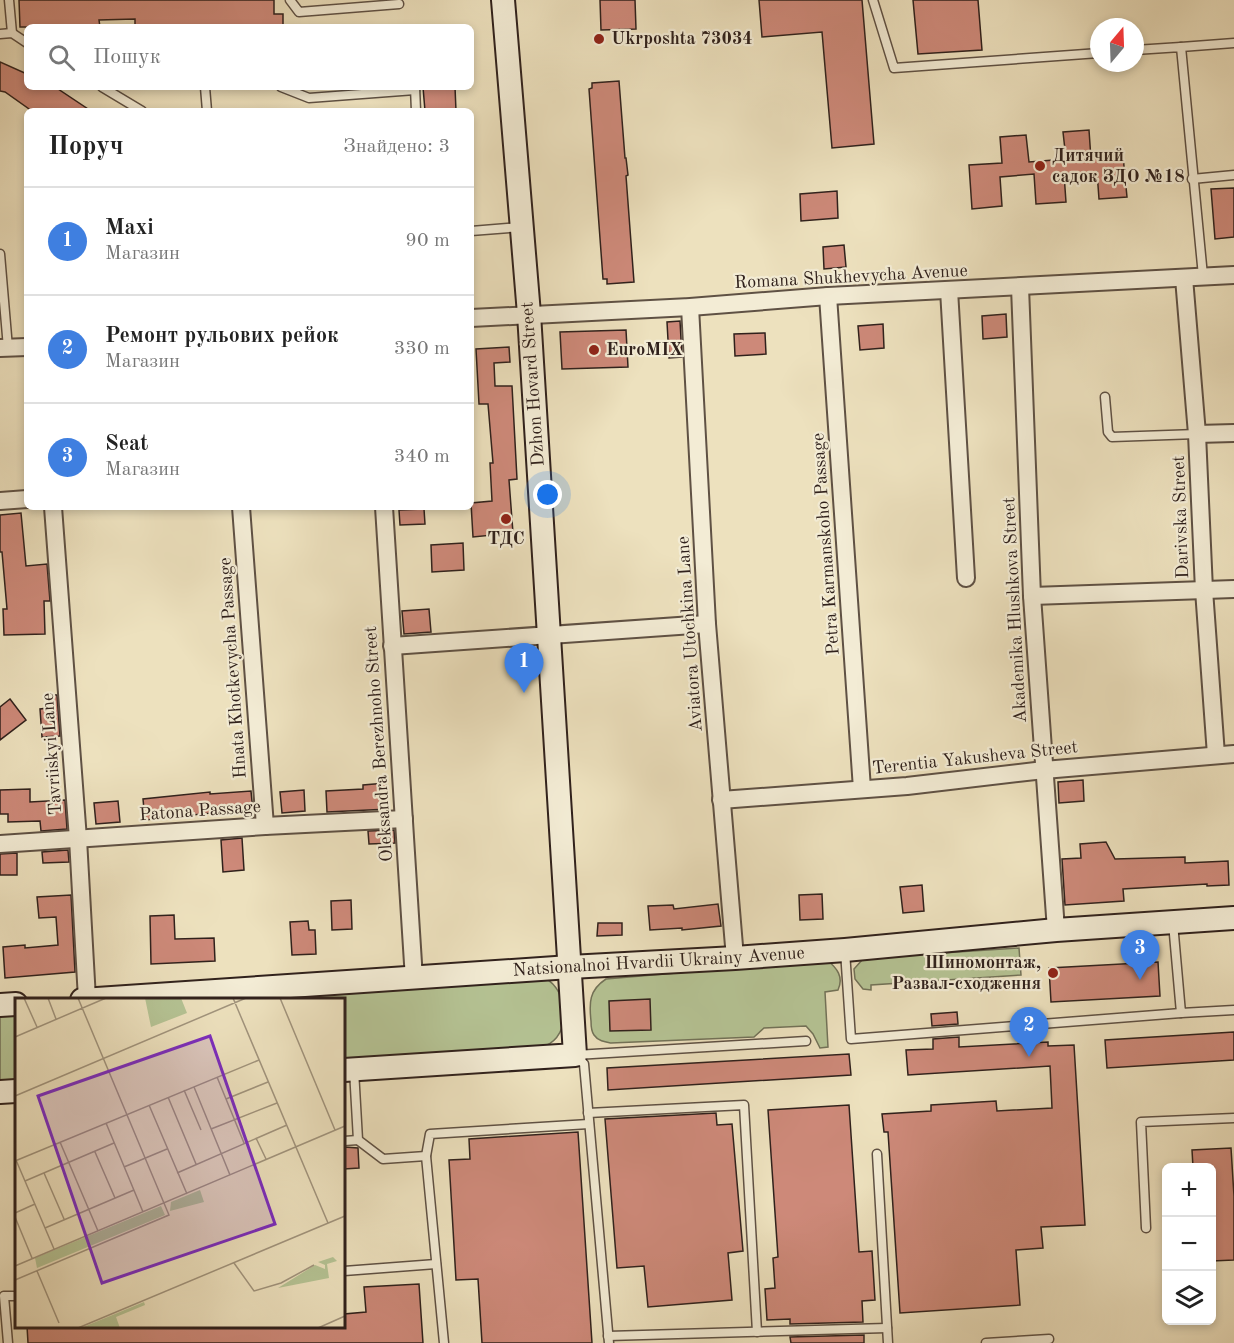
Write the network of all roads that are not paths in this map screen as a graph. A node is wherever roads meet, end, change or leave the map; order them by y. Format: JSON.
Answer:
{"nodes":[{"id":1,"x":9,"y":0,"type":"edge"},
{"id":2,"x":290,"y":0,"type":"edge"},
{"id":3,"x":503,"y":0,"type":"edge"},
{"id":4,"x":873,"y":0,"type":"edge"},
{"id":5,"x":399,"y":4,"type":"dead end"},
{"id":6,"x":12,"y":33,"type":"junction"},
{"id":7,"x":0,"y":34,"type":"edge"},
{"id":8,"x":24,"y":41,"type":"edge"},
{"id":9,"x":1234,"y":43,"type":"edge"},
{"id":10,"x":1181,"y":47,"type":"junction"},
{"id":11,"x":1144,"y":49,"type":"edge"},
{"id":12,"x":1090,"y":54,"type":"edge"},
{"id":13,"x":107,"y":90,"type":"edge"},
{"id":14,"x":204,"y":90,"type":"edge"},
{"id":15,"x":289,"y":90,"type":"edge"},
{"id":16,"x":394,"y":90,"type":"edge"},
{"id":17,"x":415,"y":90,"type":"edge"},
{"id":18,"x":137,"y":108,"type":"edge"},
{"id":19,"x":207,"y":108,"type":"edge"},
{"id":20,"x":416,"y":108,"type":"edge"},
{"id":21,"x":1234,"y":175,"type":"edge"},
{"id":22,"x":1192,"y":179,"type":"junction"},
{"id":23,"x":521,"y":227,"type":"junction"},
{"id":24,"x":474,"y":231,"type":"edge"},
{"id":25,"x":0,"y":254,"type":"edge"},
{"id":26,"x":1234,"y":275,"type":"edge"},
{"id":27,"x":1203,"y":276,"type":"junction"},
{"id":28,"x":1184,"y":278,"type":"junction"},
{"id":29,"x":1020,"y":287,"type":"junction"},
{"id":30,"x":949,"y":290,"type":"junction"},
{"id":31,"x":828,"y":296,"type":"junction"},
{"id":32,"x":690,"y":307,"type":"junction"},
{"id":33,"x":529,"y":314,"type":"junction"},
{"id":34,"x":474,"y":318,"type":"edge"},
{"id":35,"x":24,"y":346,"type":"edge"},
{"id":36,"x":4,"y":348,"type":"edge"},
{"id":37,"x":1105,"y":397,"type":"dead end"},
{"id":38,"x":1234,"y":432,"type":"edge"},
{"id":39,"x":1197,"y":434,"type":"junction"},
{"id":40,"x":24,"y":499,"type":"edge"},
{"id":41,"x":0,"y":501,"type":"edge"},
{"id":42,"x":53,"y":510,"type":"edge"},
{"id":43,"x":241,"y":510,"type":"edge"},
{"id":44,"x":384,"y":510,"type":"edge"},
{"id":45,"x":966,"y":578,"type":"dead end"},
{"id":46,"x":1234,"y":589,"type":"edge"},
{"id":47,"x":1204,"y":590,"type":"junction"},
{"id":48,"x":1032,"y":596,"type":"junction"},
{"id":49,"x":707,"y":624,"type":"junction"},
{"id":50,"x":550,"y":634,"type":"junction"},
{"id":51,"x":392,"y":646,"type":"junction"},
{"id":52,"x":1234,"y":754,"type":"edge"},
{"id":53,"x":1216,"y":755,"type":"junction"},
{"id":54,"x":1044,"y":770,"type":"junction"},
{"id":55,"x":862,"y":789,"type":"junction"},
{"id":56,"x":721,"y":800,"type":"junction"},
{"id":57,"x":404,"y":819,"type":"junction"},
{"id":58,"x":265,"y":826,"type":"junction"},
{"id":59,"x":78,"y":839,"type":"junction"},
{"id":60,"x":0,"y":844,"type":"edge"},
{"id":61,"x":1234,"y":918,"type":"edge"},
{"id":62,"x":1173,"y":923,"type":"junction"},
{"id":63,"x":1056,"y":930,"type":"junction"},
{"id":64,"x":844,"y":950,"type":"junction"},
{"id":65,"x":735,"y":958,"type":"junction"},
{"id":66,"x":570,"y":967,"type":"junction"},
{"id":67,"x":414,"y":979,"type":"junction"},
{"id":68,"x":87,"y":998,"type":"edge"},
{"id":69,"x":103,"y":998,"type":"edge"},
{"id":70,"x":15,"y":1004,"type":"edge"},
{"id":71,"x":0,"y":1005,"type":"edge"},
{"id":72,"x":1234,"y":1010,"type":"edge"},
{"id":73,"x":1181,"y":1013,"type":"junction"},
{"id":74,"x":806,"y":1041,"type":"dead end"},
{"id":75,"x":575,"y":1055,"type":"junction"},
{"id":76,"x":349,"y":1070,"type":"edge"},
{"id":77,"x":15,"y":1090,"type":"edge"},
{"id":78,"x":0,"y":1092,"type":"edge"},
{"id":79,"x":588,"y":1113,"type":"junction"},
{"id":80,"x":1234,"y":1118,"type":"edge"},
{"id":81,"x":589,"y":1124,"type":"junction"},
{"id":82,"x":358,"y":1140,"type":"junction"},
{"id":83,"x":345,"y":1141,"type":"edge"},
{"id":84,"x":877,"y":1154,"type":"dead end"},
{"id":85,"x":426,"y":1156,"type":"junction"},
{"id":86,"x":1146,"y":1228,"type":"dead end"},
{"id":87,"x":436,"y":1264,"type":"junction"},
{"id":88,"x":345,"y":1271,"type":"edge"},
{"id":89,"x":15,"y":1296,"type":"edge"},
{"id":90,"x":887,"y":1328,"type":"junction"},
{"id":91,"x":757,"y":1332,"type":"junction"},
{"id":92,"x":1049,"y":1339,"type":"dead end"},
{"id":93,"x":609,"y":1340,"type":"edge"},
{"id":94,"x":8,"y":1343,"type":"edge"},
{"id":95,"x":444,"y":1343,"type":"edge"},
{"id":96,"x":888,"y":1343,"type":"edge"},
{"id":97,"x":986,"y":1343,"type":"edge"}],
"edges":[{"from":1,"to":6,"type":"lane"},
{"from":2,"to":5,"type":"lane"},
{"from":3,"to":23,"type":"street","name":"Dzhon Hovard Street"},
{"from":4,"to":12,"type":"lane"},
{"from":6,"to":7,"type":"lane"},
{"from":6,"to":8,"type":"lane"},
{"from":9,"to":10,"type":"lane"},
{"from":10,"to":11,"type":"lane"},
{"from":10,"to":22,"type":"lane"},
{"from":13,"to":18,"type":"lane"},
{"from":14,"to":19,"type":"lane"},
{"from":15,"to":16,"type":"lane"},
{"from":17,"to":20,"type":"lane"},
{"from":21,"to":22,"type":"lane"},
{"from":22,"to":27,"type":"lane"},
{"from":23,"to":24,"type":"lane"},
{"from":23,"to":33,"type":"street","name":"Dzhon Hovard Street"},
{"from":25,"to":36,"type":"lane"},
{"from":26,"to":27,"type":"street","name":"Romana Shukhevycha Avenue"},
{"from":27,"to":28,"type":"street","name":"Romana Shukhevycha Avenue"},
{"from":28,"to":29,"type":"street","name":"Romana Shukhevycha Avenue"},
{"from":28,"to":39,"type":"street","name":"Darivska Street"},
{"from":29,"to":30,"type":"street","name":"Romana Shukhevycha Avenue"},
{"from":29,"to":48,"type":"street","name":"Akademika Hlushkova Street"},
{"from":30,"to":31,"type":"street","name":"Romana Shukhevycha Avenue"},
{"from":30,"to":45,"type":"street"},
{"from":31,"to":32,"type":"street","name":"Romana Shukhevycha Avenue"},
{"from":31,"to":55,"type":"street","name":"Petra Karmanskoho Passage"},
{"from":32,"to":33,"type":"street","name":"Romana Shukhevycha Avenue"},
{"from":32,"to":49,"type":"street","name":"Aviatora Utochkina Lane"},
{"from":33,"to":34,"type":"street","name":"Romana Shukhevycha Avenue"},
{"from":33,"to":50,"type":"street","name":"Dzhon Hovard Street"},
{"from":35,"to":36,"type":"street"},
{"from":37,"to":39,"type":"lane"},
{"from":38,"to":39,"type":"street"},
{"from":39,"to":47,"type":"street","name":"Darivska Street"},
{"from":40,"to":41,"type":"street"},
{"from":42,"to":59,"type":"street","name":"Tavriiskyi Lane"},
{"from":43,"to":58,"type":"street","name":"Hnata Khotkevycha Passage"},
{"from":44,"to":51,"type":"street","name":"Oleksandra Berezhnoho Street"},
{"from":46,"to":47,"type":"street"},
{"from":47,"to":48,"type":"street"},
{"from":47,"to":53,"type":"street","name":"Darivska Street"},
{"from":48,"to":54,"type":"street","name":"Akademika Hlushkova Street"},
{"from":49,"to":50,"type":"street"},
{"from":49,"to":56,"type":"street","name":"Aviatora Utochkina Lane"},
{"from":50,"to":51,"type":"street"},
{"from":50,"to":66,"type":"street","name":"Dzhon Hovard Street"},
{"from":51,"to":57,"type":"street","name":"Oleksandra Berezhnoho Street"},
{"from":52,"to":53,"type":"street","name":"Terentia Yakusheva Street"},
{"from":53,"to":54,"type":"street","name":"Terentia Yakusheva Street"},
{"from":54,"to":55,"type":"street","name":"Terentia Yakusheva Street"},
{"from":54,"to":63,"type":"street","name":"Akademika Hlushkova Street"},
{"from":55,"to":56,"type":"street","name":"Terentia Yakusheva Street"},
{"from":56,"to":65,"type":"street","name":"Aviatora Utochkina Lane"},
{"from":57,"to":58,"type":"street","name":"Patona Passage"},
{"from":57,"to":67,"type":"street","name":"Oleksandra Berezhnoho Street"},
{"from":58,"to":59,"type":"street","name":"Patona Passage"},
{"from":59,"to":60,"type":"street","name":"Patona Passage"},
{"from":59,"to":68,"type":"street","name":"Tavriiskyi Lane"},
{"from":61,"to":62,"type":"street","name":"Natsionalnoi Hvardii Ukrainy Avenue"},
{"from":62,"to":63,"type":"street","name":"Natsionalnoi Hvardii Ukrainy Avenue"},
{"from":62,"to":73,"type":"lane"},
{"from":63,"to":64,"type":"street","name":"Natsionalnoi Hvardii Ukrainy Avenue"},
{"from":64,"to":65,"type":"street","name":"Natsionalnoi Hvardii Ukrainy Avenue"},
{"from":64,"to":73,"type":"lane"},
{"from":65,"to":66,"type":"street","name":"Natsionalnoi Hvardii Ukrainy Avenue"},
{"from":66,"to":67,"type":"street","name":"Natsionalnoi Hvardii Ukrainy Avenue"},
{"from":66,"to":75,"type":"street","name":"Dzhon Hovard Street"},
{"from":67,"to":69,"type":"street","name":"Natsionalnoi Hvardii Ukrainy Avenue"},
{"from":70,"to":71,"type":"street"},
{"from":72,"to":73,"type":"lane"},
{"from":74,"to":75,"type":"lane"},
{"from":75,"to":76,"type":"street"},
{"from":75,"to":79,"type":"lane"},
{"from":76,"to":82,"type":"lane"},
{"from":77,"to":78,"type":"street"},
{"from":79,"to":81,"type":"lane"},
{"from":79,"to":91,"type":"lane"},
{"from":80,"to":86,"type":"lane"},
{"from":81,"to":85,"type":"lane"},
{"from":81,"to":93,"type":"lane"},
{"from":82,"to":83,"type":"lane"},
{"from":82,"to":85,"type":"lane"},
{"from":84,"to":90,"type":"lane"},
{"from":85,"to":87,"type":"lane"},
{"from":87,"to":88,"type":"lane"},
{"from":87,"to":95,"type":"lane"},
{"from":89,"to":94,"type":"lane"},
{"from":90,"to":91,"type":"lane"},
{"from":90,"to":96,"type":"lane"},
{"from":91,"to":93,"type":"lane"},
{"from":92,"to":97,"type":"lane"}]}
